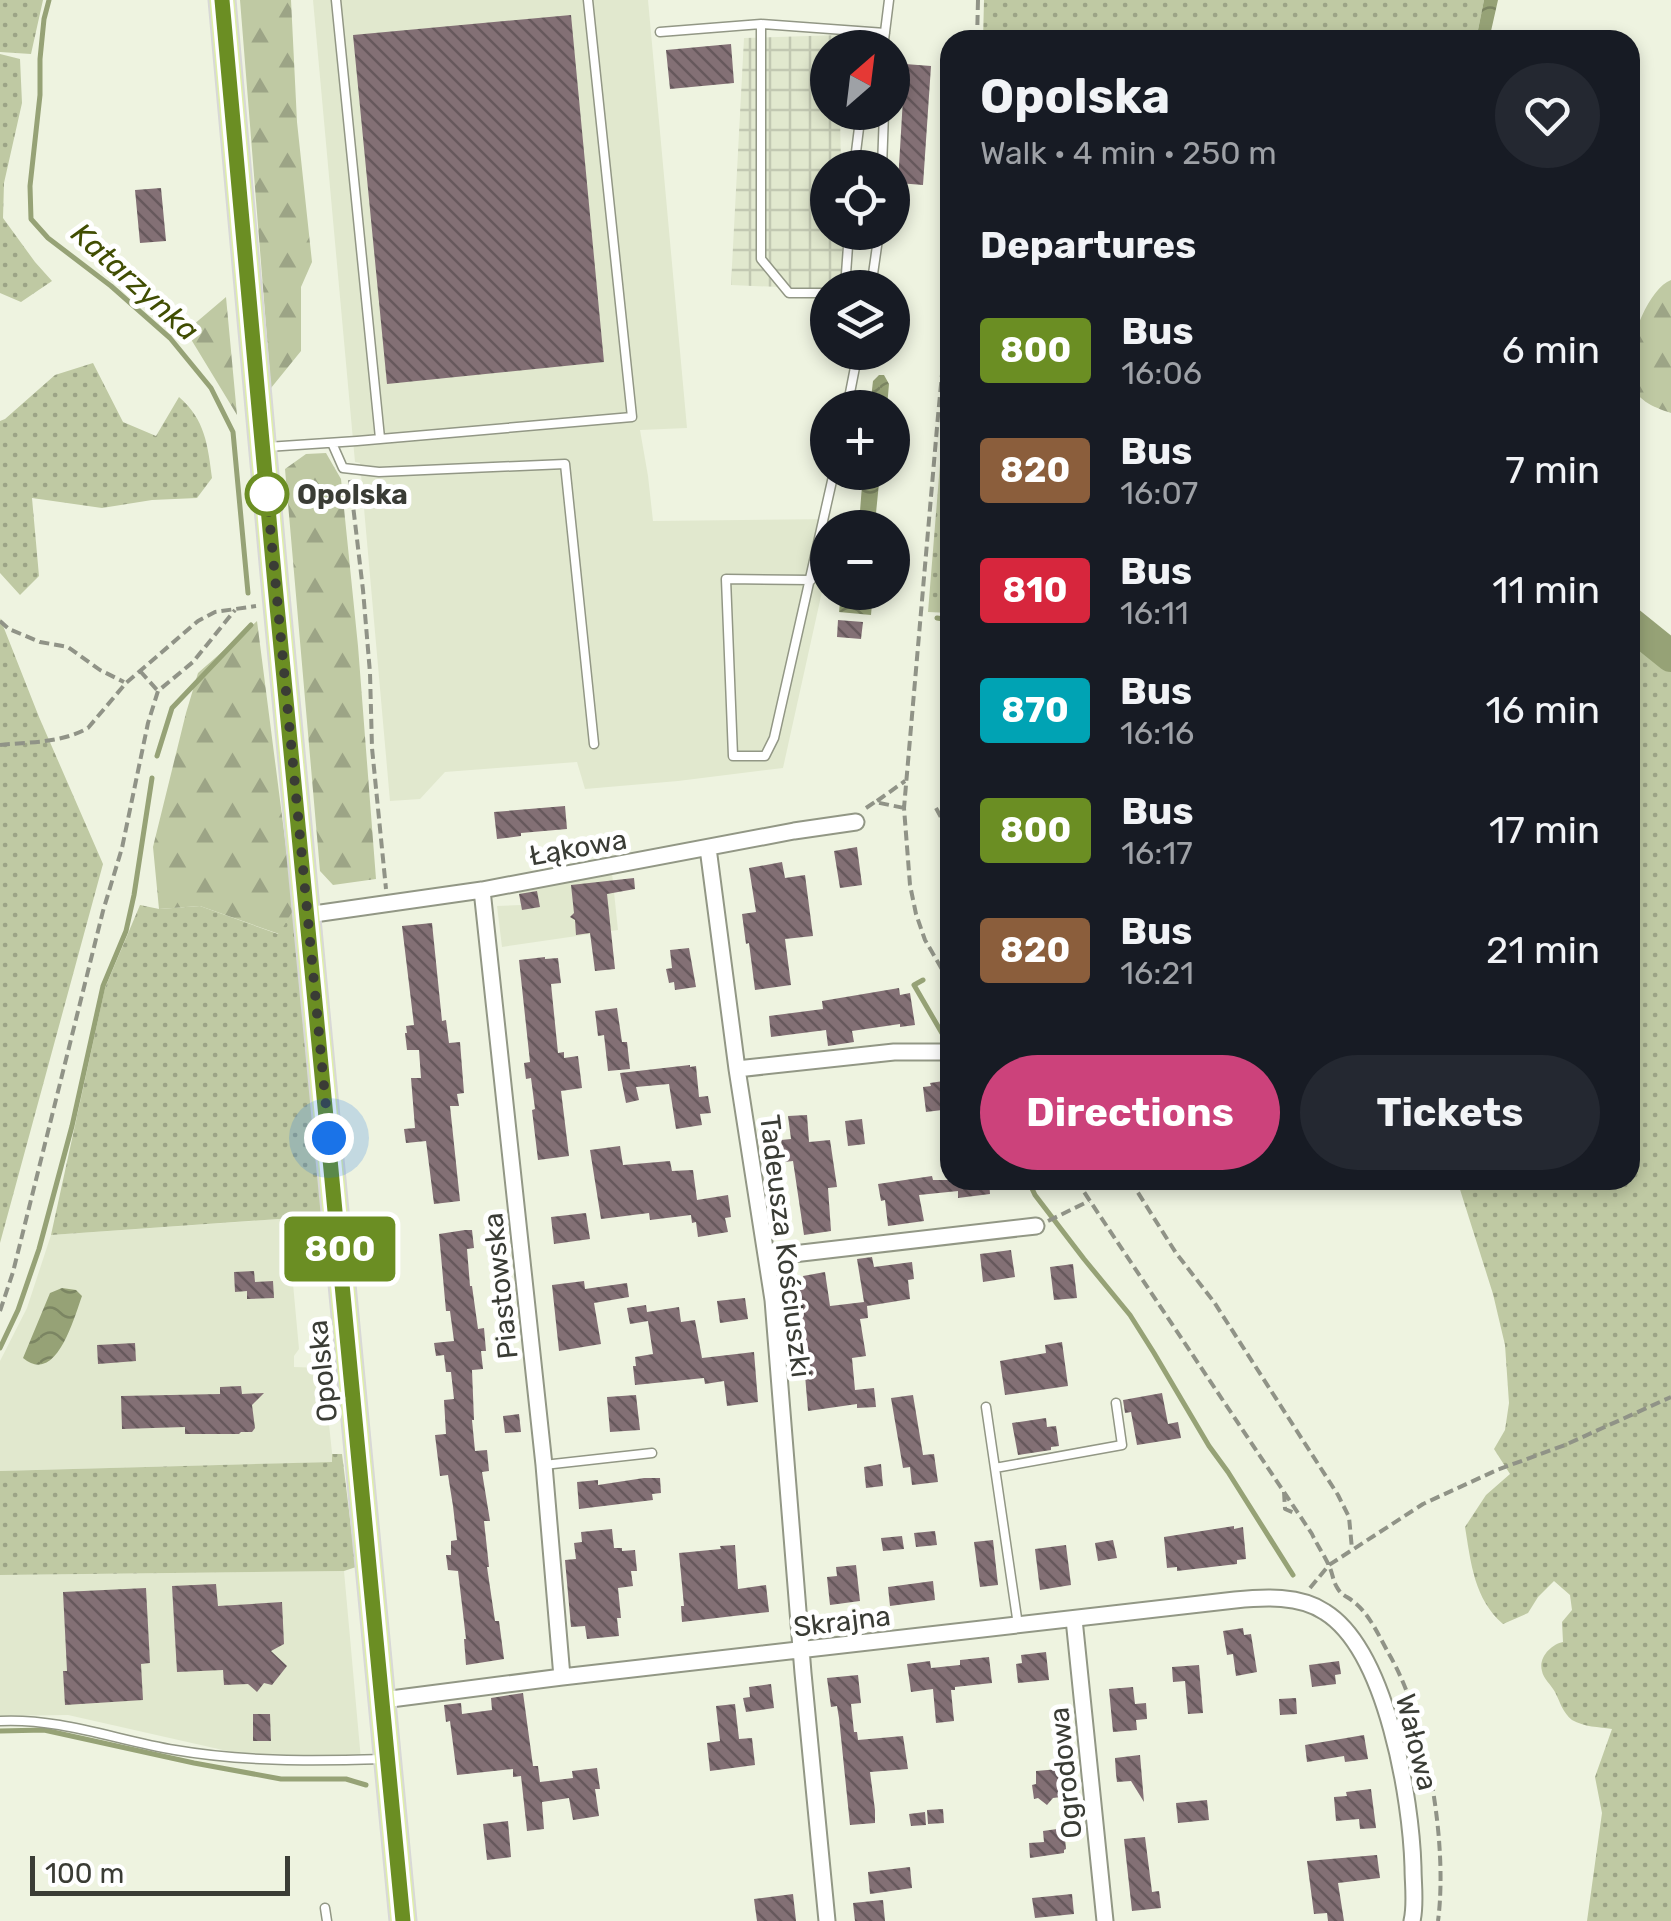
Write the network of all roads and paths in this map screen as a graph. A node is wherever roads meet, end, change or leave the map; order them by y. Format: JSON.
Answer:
{"nodes":[{"id":1,"x":222,"y":0,"type":"edge"},
{"id":2,"x":336,"y":0,"type":"edge"},
{"id":3,"x":588,"y":0,"type":"edge"},
{"id":4,"x":889,"y":0,"type":"edge"},
{"id":5,"x":978,"y":0,"type":"edge"},
{"id":6,"x":761,"y":24,"type":"junction"},
{"id":7,"x":835,"y":30,"type":"edge"},
{"id":8,"x":885,"y":30,"type":"edge"},
{"id":9,"x":977,"y":30,"type":"edge"},
{"id":10,"x":660,"y":32,"type":"dead end"},
{"id":11,"x":810,"y":294,"type":"edge"},
{"id":12,"x":940,"y":398,"type":"edge"},
{"id":13,"x":380,"y":438,"type":"junction"},
{"id":14,"x":332,"y":443,"type":"junction"},
{"id":15,"x":263,"y":447,"type":"junction"},
{"id":16,"x":350,"y":469,"type":"junction"},
{"id":17,"x":811,"y":580,"type":"joint"},
{"id":18,"x":277,"y":603,"type":"junction"},
{"id":19,"x":235,"y":610,"type":"junction"},
{"id":20,"x":0,"y":621,"type":"edge"},
{"id":21,"x":140,"y":670,"type":"junction"},
{"id":22,"x":126,"y":683,"type":"junction"},
{"id":23,"x":158,"y":691,"type":"junction"},
{"id":24,"x":594,"y":744,"type":"dead end"},
{"id":25,"x":0,"y":745,"type":"edge"},
{"id":26,"x":905,"y":780,"type":"junction"},
{"id":27,"x":875,"y":802,"type":"junction"},
{"id":28,"x":904,"y":808,"type":"junction"},
{"id":29,"x":936,"y":808,"type":"dead end"},
{"id":30,"x":940,"y":815,"type":"edge"},
{"id":31,"x":856,"y":822,"type":"joint"},
{"id":32,"x":708,"y":848,"type":"junction"},
{"id":33,"x":482,"y":890,"type":"junction"},
{"id":34,"x":389,"y":903,"type":"junction"},
{"id":35,"x":308,"y":915,"type":"junction"},
{"id":36,"x":940,"y":965,"type":"edge"},
{"id":37,"x":940,"y":1052,"type":"dead end"},
{"id":38,"x":737,"y":1068,"type":"junction"},
{"id":39,"x":1082,"y":1190,"type":"edge"},
{"id":40,"x":1136,"y":1190,"type":"edge"},
{"id":41,"x":1089,"y":1200,"type":"junction"},
{"id":42,"x":1048,"y":1221,"type":"joint"},
{"id":43,"x":766,"y":1256,"type":"junction"},
{"id":44,"x":0,"y":1311,"type":"edge"},
{"id":45,"x":1671,"y":1397,"type":"edge"},
{"id":46,"x":1116,"y":1403,"type":"dead end"},
{"id":47,"x":986,"y":1407,"type":"dead end"},
{"id":48,"x":652,"y":1453,"type":"dead end"},
{"id":49,"x":544,"y":1465,"type":"junction"},
{"id":50,"x":995,"y":1468,"type":"junction"},
{"id":51,"x":1352,"y":1549,"type":"junction"},
{"id":52,"x":1329,"y":1565,"type":"junction"},
{"id":53,"x":1306,"y":1602,"type":"junction"},
{"id":54,"x":1355,"y":1602,"type":"dead end"},
{"id":55,"x":1074,"y":1619,"type":"junction"},
{"id":56,"x":1018,"y":1625,"type":"junction"},
{"id":57,"x":801,"y":1651,"type":"junction"},
{"id":58,"x":562,"y":1677,"type":"junction"},
{"id":59,"x":383,"y":1700,"type":"junction"},
{"id":60,"x":0,"y":1721,"type":"edge"},
{"id":61,"x":389,"y":1770,"type":"junction"},
{"id":62,"x":325,"y":1908,"type":"dead end"},
{"id":63,"x":327,"y":1921,"type":"edge"},
{"id":64,"x":403,"y":1921,"type":"edge"},
{"id":65,"x":828,"y":1921,"type":"edge"},
{"id":66,"x":1105,"y":1921,"type":"edge"},
{"id":67,"x":1412,"y":1921,"type":"edge"}],
"edges":[{"from":1,"to":15,"type":"main road","name":"Opolska"},
{"from":2,"to":13,"type":"lane"},
{"from":3,"to":13,"type":"lane"},
{"from":4,"to":8,"type":"lane"},
{"from":5,"to":9,"type":"path"},
{"from":6,"to":7,"type":"lane"},
{"from":6,"to":10,"type":"lane"},
{"from":6,"to":11,"type":"lane"},
{"from":12,"to":26,"type":"path"},
{"from":13,"to":14,"type":"lane"},
{"from":14,"to":15,"type":"lane"},
{"from":14,"to":16,"type":"lane"},
{"from":15,"to":18,"type":"main road","name":"Opolska"},
{"from":16,"to":24,"type":"lane"},
{"from":16,"to":34,"type":"path"},
{"from":17,"to":17,"type":"lane"},
{"from":18,"to":19,"type":"path"},
{"from":18,"to":35,"type":"main road","name":"Opolska"},
{"from":19,"to":21,"type":"path"},
{"from":19,"to":23,"type":"path"},
{"from":20,"to":22,"type":"path"},
{"from":21,"to":22,"type":"path"},
{"from":21,"to":23,"type":"path"},
{"from":22,"to":25,"type":"path"},
{"from":23,"to":44,"type":"path"},
{"from":26,"to":27,"type":"path"},
{"from":26,"to":28,"type":"path"},
{"from":27,"to":28,"type":"path"},
{"from":27,"to":31,"type":"path"},
{"from":28,"to":36,"type":"path"},
{"from":29,"to":30,"type":"path"},
{"from":31,"to":32,"type":"street","name":"Łąkowa"},
{"from":32,"to":33,"type":"street","name":"Łąkowa"},
{"from":32,"to":38,"type":"street","name":"Tadeusza Kościuszki"},
{"from":33,"to":34,"type":"street","name":"Łąkowa"},
{"from":33,"to":49,"type":"street","name":"Piastowska"},
{"from":34,"to":35,"type":"street","name":"Łąkowa"},
{"from":35,"to":59,"type":"main road","name":"Opolska"},
{"from":37,"to":38,"type":"street"},
{"from":38,"to":43,"type":"street","name":"Tadeusza Kościuszki"},
{"from":39,"to":41,"type":"path"},
{"from":40,"to":51,"type":"path"},
{"from":41,"to":42,"type":"path"},
{"from":41,"to":52,"type":"path"},
{"from":42,"to":43,"type":"street"},
{"from":43,"to":57,"type":"street","name":"Tadeusza Kościuszki"},
{"from":45,"to":51,"type":"path"},
{"from":46,"to":50,"type":"lane"},
{"from":47,"to":50,"type":"lane"},
{"from":48,"to":49,"type":"lane"},
{"from":49,"to":58,"type":"street","name":"Piastowska"},
{"from":50,"to":56,"type":"lane"},
{"from":51,"to":52,"type":"path"},
{"from":52,"to":53,"type":"path"},
{"from":52,"to":54,"type":"path"},
{"from":53,"to":55,"type":"street","name":"Skrajna"},
{"from":53,"to":67,"type":"street","name":"Wałowa"},
{"from":55,"to":56,"type":"street","name":"Skrajna"},
{"from":55,"to":66,"type":"street","name":"Ogrodowa"},
{"from":56,"to":57,"type":"street","name":"Skrajna"},
{"from":57,"to":58,"type":"street","name":"Skrajna"},
{"from":57,"to":65,"type":"street","name":"Tadeusza Kościuszki"},
{"from":58,"to":59,"type":"street","name":"Skrajna"},
{"from":59,"to":61,"type":"main road","name":"Opolska"},
{"from":60,"to":61,"type":"lane"},
{"from":61,"to":64,"type":"main road","name":"Opolska"},
{"from":62,"to":63,"type":"lane"}]}
